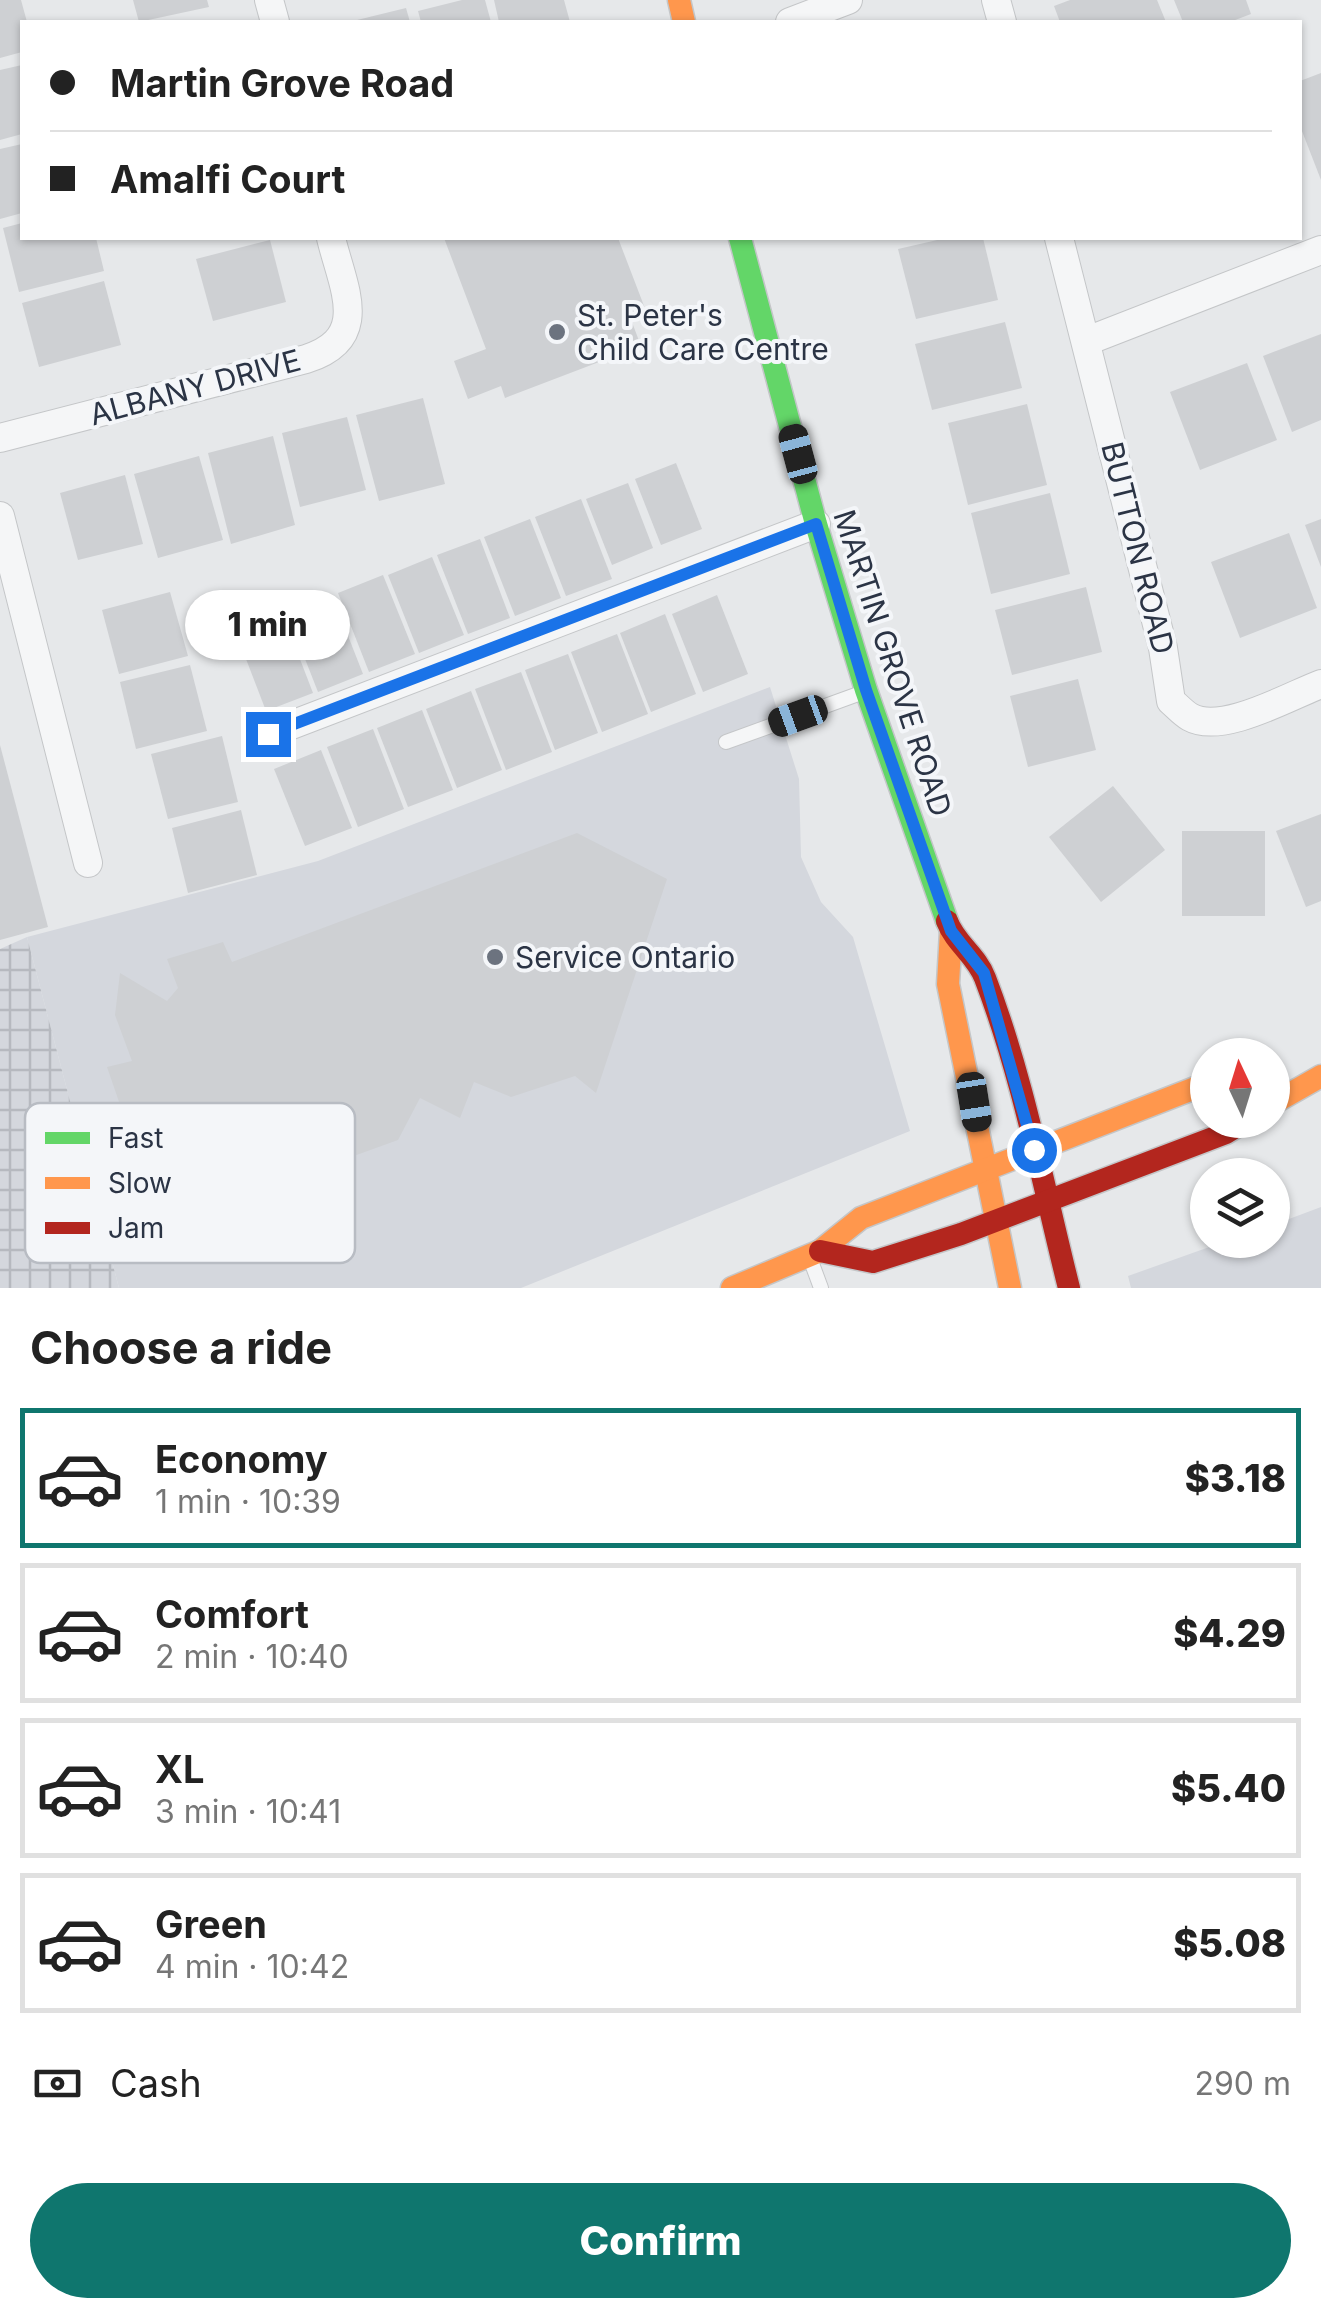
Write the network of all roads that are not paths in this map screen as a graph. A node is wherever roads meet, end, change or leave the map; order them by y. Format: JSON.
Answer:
{"nodes":[{"id":1,"x":848,"y":0,"type":"edge"},
{"id":2,"x":795,"y":20,"type":"edge"},
{"id":3,"x":330,"y":240,"type":"edge"},
{"id":4,"x":741,"y":240,"type":"edge"},
{"id":5,"x":1061,"y":240,"type":"edge"},
{"id":6,"x":1321,"y":250,"type":"edge"},
{"id":7,"x":1087,"y":341,"type":"junction"},
{"id":8,"x":0,"y":438,"type":"edge"},
{"id":9,"x":0,"y":516,"type":"edge"},
{"id":10,"x":816,"y":524,"type":"junction"},
{"id":11,"x":1321,"y":684,"type":"edge"},
{"id":12,"x":866,"y":690,"type":"junction"},
{"id":13,"x":268,"y":734,"type":"dead end"},
{"id":14,"x":726,"y":742,"type":"dead end"},
{"id":15,"x":88,"y":864,"type":"dead end"},
{"id":16,"x":951,"y":931,"type":"junction"},
{"id":17,"x":1316,"y":1078,"type":"edge"},
{"id":18,"x":1290,"y":1080,"type":"edge"},
{"id":19,"x":1190,"y":1090,"type":"edge"},
{"id":20,"x":1290,"y":1093,"type":"edge"},
{"id":21,"x":1213,"y":1138,"type":"edge"},
{"id":22,"x":1034,"y":1150,"type":"junction"},
{"id":23,"x":986,"y":1169,"type":"junction"},
{"id":24,"x":1046,"y":1200,"type":"junction"},
{"id":25,"x":997,"y":1220,"type":"junction"},
{"id":26,"x":815,"y":1254,"type":"junction"},
{"id":27,"x":732,"y":1288,"type":"edge"},
{"id":28,"x":821,"y":1288,"type":"edge"},
{"id":29,"x":1010,"y":1288,"type":"edge"},
{"id":30,"x":1069,"y":1288,"type":"edge"}],
"edges":[{"from":1,"to":2,"type":"street"},
{"from":3,"to":8,"type":"street","name":"ALBANY DRIVE"},
{"from":4,"to":10,"type":"main road","name":"MARTIN GROVE ROAD"},
{"from":5,"to":7,"type":"street","name":"BUTTON ROAD"},
{"from":6,"to":7,"type":"street"},
{"from":7,"to":11,"type":"street","name":"BUTTON ROAD"},
{"from":9,"to":15,"type":"street"},
{"from":10,"to":12,"type":"main road","name":"MARTIN GROVE ROAD"},
{"from":10,"to":13,"type":"street"},
{"from":12,"to":14,"type":"lane"},
{"from":12,"to":16,"type":"main road","name":"MARTIN GROVE ROAD"},
{"from":16,"to":22,"type":"main road","name":"MARTIN GROVE ROAD"},
{"from":16,"to":23,"type":"main road","name":"MARTIN GROVE ROAD"},
{"from":17,"to":18,"type":"main road"},
{"from":17,"to":20,"type":"main road"},
{"from":19,"to":22,"type":"main road"},
{"from":21,"to":24,"type":"main road"},
{"from":22,"to":23,"type":"main road"},
{"from":22,"to":24,"type":"main road","name":"MARTIN GROVE ROAD"},
{"from":23,"to":25,"type":"main road","name":"MARTIN GROVE ROAD"},
{"from":23,"to":26,"type":"main road"},
{"from":24,"to":25,"type":"main road"},
{"from":24,"to":30,"type":"main road","name":"MARTIN GROVE ROAD"},
{"from":25,"to":26,"type":"main road"},
{"from":25,"to":29,"type":"main road","name":"MARTIN GROVE ROAD"},
{"from":26,"to":27,"type":"main road"},
{"from":26,"to":28,"type":"lane"}]}
